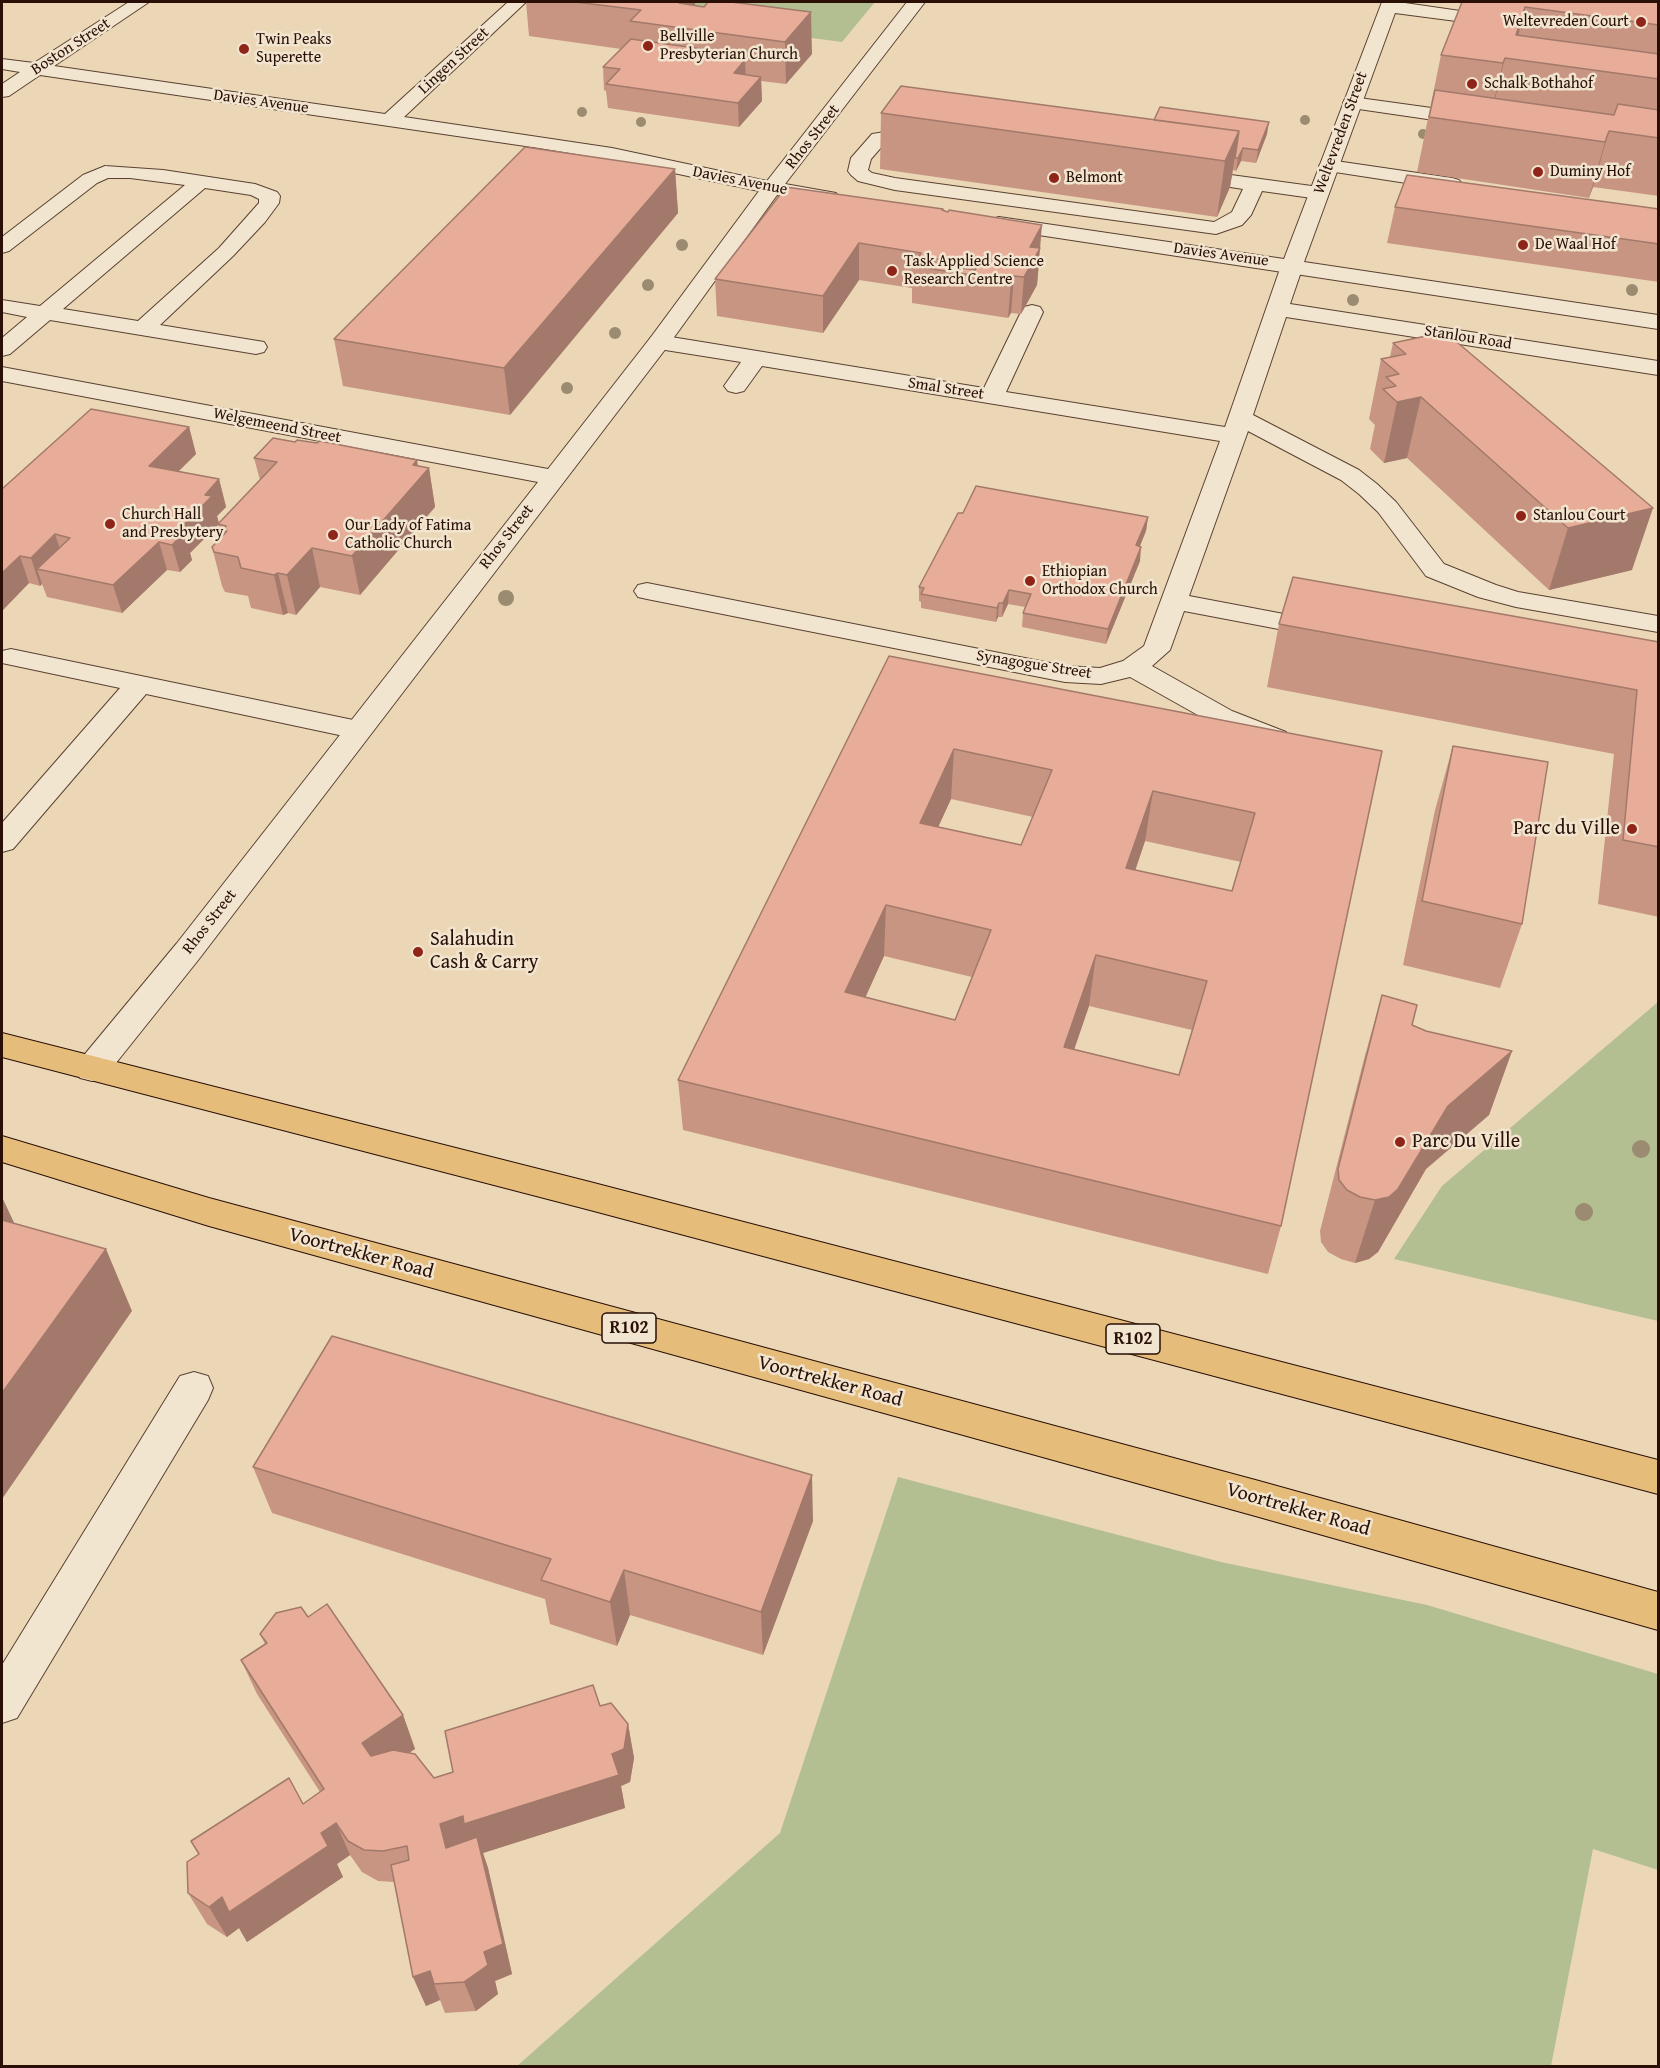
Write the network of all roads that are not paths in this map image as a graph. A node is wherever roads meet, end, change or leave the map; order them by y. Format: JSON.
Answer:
{"nodes":[{"id":1,"x":140,"y":2,"type":"edge"},
{"id":2,"x":518,"y":2,"type":"edge"},
{"id":3,"x":916,"y":2,"type":"edge"},
{"id":4,"x":1388,"y":4,"type":"edge"},
{"id":5,"x":1521,"y":24,"type":"edge"},
{"id":6,"x":2,"y":64,"type":"edge"},
{"id":7,"x":36,"y":69,"type":"junction"},
{"id":8,"x":2,"y":92,"type":"edge"},
{"id":9,"x":1352,"y":103,"type":"junction"},
{"id":10,"x":389,"y":120,"type":"junction"},
{"id":11,"x":1489,"y":122,"type":"edge"},
{"id":12,"x":949,"y":142,"type":"edge"},
{"id":13,"x":1329,"y":166,"type":"junction"},
{"id":14,"x":1166,"y":172,"type":"edge"},
{"id":15,"x":201,"y":183,"type":"junction"},
{"id":16,"x":1255,"y":184,"type":"junction"},
{"id":17,"x":1472,"y":187,"type":"edge"},
{"id":18,"x":772,"y":188,"type":"junction"},
{"id":19,"x":1319,"y":192,"type":"junction"},
{"id":20,"x":854,"y":201,"type":"edge"},
{"id":21,"x":982,"y":220,"type":"edge"},
{"id":22,"x":2,"y":247,"type":"edge"},
{"id":23,"x":1292,"y":266,"type":"junction"},
{"id":24,"x":2,"y":306,"type":"edge"},
{"id":25,"x":1277,"y":309,"type":"junction"},
{"id":26,"x":1032,"y":312,"type":"edge"},
{"id":27,"x":43,"y":314,"type":"junction"},
{"id":28,"x":1659,"y":322,"type":"edge"},
{"id":29,"x":142,"y":330,"type":"junction"},
{"id":30,"x":659,"y":342,"type":"junction"},
{"id":31,"x":256,"y":347,"type":"dead end"},
{"id":32,"x":2,"y":349,"type":"edge"},
{"id":33,"x":756,"y":357,"type":"junction"},
{"id":34,"x":1659,"y":368,"type":"edge"},
{"id":35,"x":2,"y":374,"type":"edge"},
{"id":36,"x":736,"y":386,"type":"dead end"},
{"id":37,"x":992,"y":396,"type":"junction"},
{"id":38,"x":1237,"y":427,"type":"junction"},
{"id":39,"x":553,"y":477,"type":"junction"},
{"id":40,"x":647,"y":591,"type":"dead end"},
{"id":41,"x":1174,"y":601,"type":"junction"},
{"id":42,"x":1659,"y":624,"type":"edge"},
{"id":43,"x":1350,"y":634,"type":"edge"},
{"id":44,"x":11,"y":657,"type":"dead end"},
{"id":45,"x":1133,"y":667,"type":"junction"},
{"id":46,"x":139,"y":684,"type":"junction"},
{"id":47,"x":358,"y":730,"type":"junction"},
{"id":48,"x":1304,"y":743,"type":"edge"},
{"id":49,"x":2,"y":842,"type":"edge"},
{"id":50,"x":2,"y":1045,"type":"edge"},
{"id":51,"x":92,"y":1069,"type":"junction"},
{"id":52,"x":2,"y":1149,"type":"edge"},
{"id":53,"x":194,"y":1388,"type":"dead end"},
{"id":54,"x":1659,"y":1476,"type":"edge"},
{"id":55,"x":1651,"y":1609,"type":"edge"},
{"id":56,"x":2,"y":1703,"type":"edge"}],
"edges":[{"from":1,"to":7,"type":"street","name":"Boston Street"},
{"from":2,"to":10,"type":"street","name":"Lingen Street"},
{"from":3,"to":18,"type":"street","name":"Rhos Street"},
{"from":4,"to":5,"type":"street"},
{"from":4,"to":9,"type":"street","name":"Weltevreden Street"},
{"from":6,"to":7,"type":"street","name":"Davies Avenue"},
{"from":7,"to":8,"type":"street","name":"Boston Street"},
{"from":7,"to":10,"type":"street","name":"Davies Avenue"},
{"from":9,"to":11,"type":"street"},
{"from":9,"to":13,"type":"street","name":"Weltevreden Street"},
{"from":10,"to":18,"type":"street","name":"Davies Avenue"},
{"from":12,"to":16,"type":"street"},
{"from":13,"to":17,"type":"street"},
{"from":13,"to":19,"type":"street","name":"Weltevreden Street"},
{"from":14,"to":16,"type":"street"},
{"from":15,"to":22,"type":"street"},
{"from":15,"to":27,"type":"street"},
{"from":15,"to":29,"type":"street"},
{"from":16,"to":19,"type":"street"},
{"from":18,"to":20,"type":"street","name":"Davies Avenue"},
{"from":18,"to":30,"type":"street","name":"Rhos Street"},
{"from":19,"to":23,"type":"street","name":"Weltevreden Street"},
{"from":21,"to":23,"type":"street","name":"Davies Avenue"},
{"from":23,"to":25,"type":"street","name":"Synagogue Street"},
{"from":23,"to":28,"type":"street","name":"Davies Avenue"},
{"from":24,"to":27,"type":"street"},
{"from":25,"to":34,"type":"street","name":"Stanlou Road"},
{"from":25,"to":38,"type":"street","name":"Synagogue Street"},
{"from":26,"to":37,"type":"street"},
{"from":27,"to":29,"type":"street"},
{"from":27,"to":32,"type":"street"},
{"from":29,"to":31,"type":"street"},
{"from":30,"to":33,"type":"street","name":"Smal Street"},
{"from":30,"to":39,"type":"street","name":"Rhos Street"},
{"from":33,"to":36,"type":"street"},
{"from":33,"to":37,"type":"street","name":"Smal Street"},
{"from":35,"to":39,"type":"street","name":"Welgemeend Street"},
{"from":37,"to":38,"type":"street","name":"Smal Street"},
{"from":38,"to":41,"type":"street","name":"Synagogue Street"},
{"from":38,"to":42,"type":"street","name":"Smal Street"},
{"from":39,"to":47,"type":"street","name":"Rhos Street"},
{"from":40,"to":45,"type":"street","name":"Synagogue Street"},
{"from":41,"to":43,"type":"street"},
{"from":41,"to":45,"type":"street","name":"Synagogue Street"},
{"from":44,"to":46,"type":"street"},
{"from":45,"to":48,"type":"street"},
{"from":46,"to":47,"type":"street"},
{"from":46,"to":49,"type":"street"},
{"from":47,"to":51,"type":"street","name":"Rhos Street"},
{"from":50,"to":51,"type":"main road","number":"R102"},
{"from":51,"to":54,"type":"main road","number":"R102"},
{"from":52,"to":55,"type":"main road","name":"Voortrekker Road","number":"R102"},
{"from":53,"to":56,"type":"street"}]}
